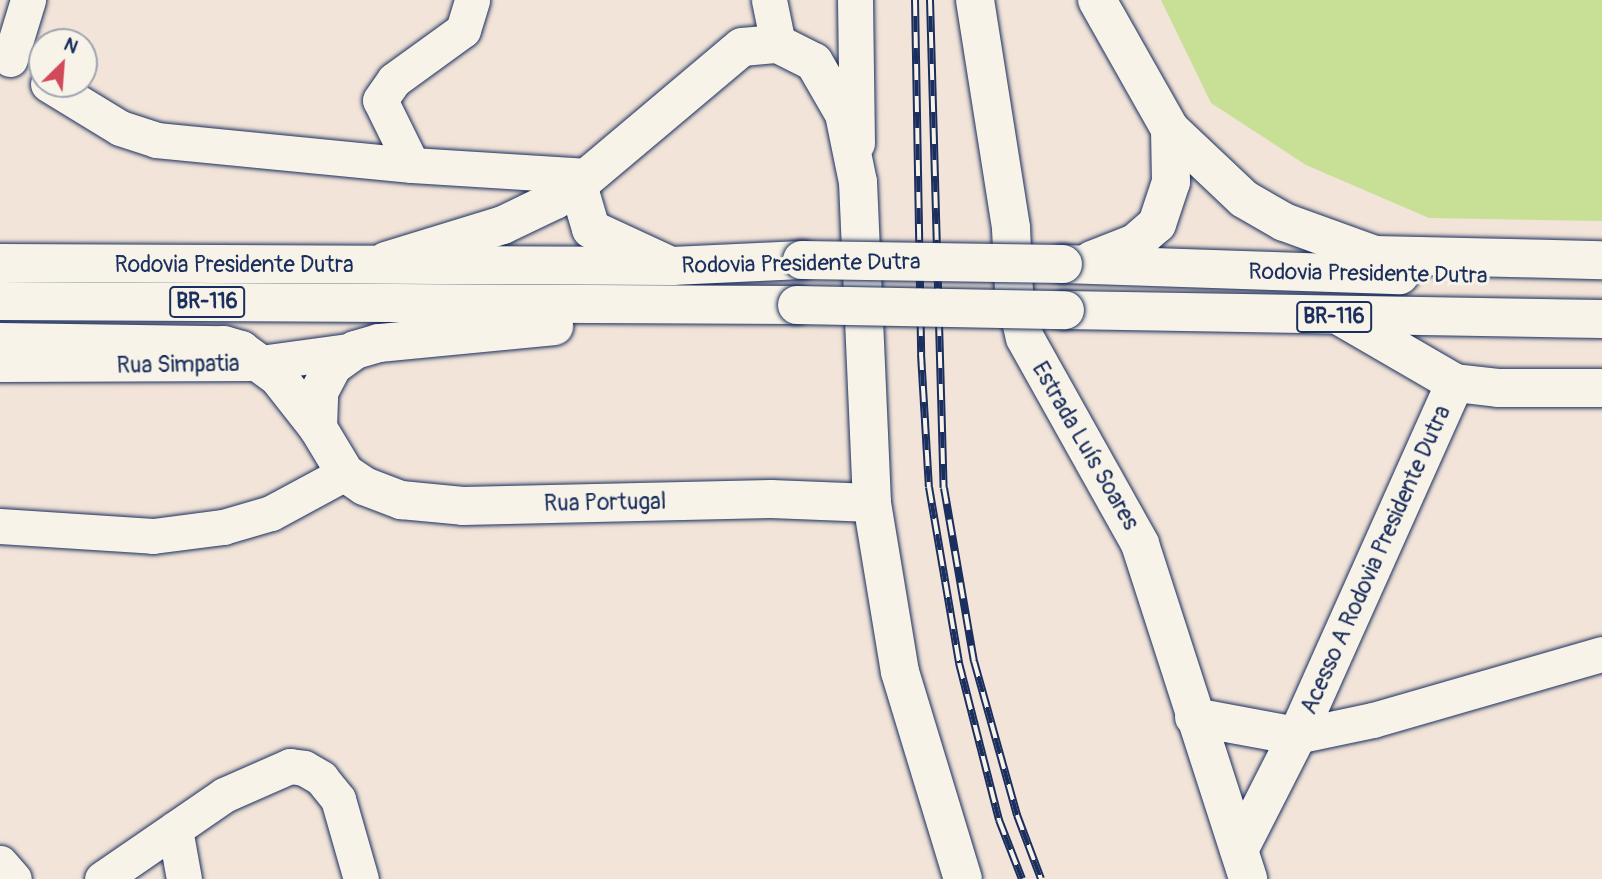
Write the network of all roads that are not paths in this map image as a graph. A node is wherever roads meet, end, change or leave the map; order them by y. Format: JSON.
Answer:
{"nodes":[{"id":1,"x":28,"y":0,"type":"edge"},
{"id":2,"x":472,"y":0,"type":"edge"},
{"id":3,"x":769,"y":0,"type":"edge"},
{"id":4,"x":855,"y":0,"type":"edge"},
{"id":5,"x":975,"y":0,"type":"edge"},
{"id":6,"x":1097,"y":0,"type":"edge"},
{"id":7,"x":778,"y":44,"type":"junction"},
{"id":8,"x":5,"y":56,"type":"edge"},
{"id":9,"x":28,"y":71,"type":"edge"},
{"id":10,"x":71,"y":98,"type":"edge"},
{"id":11,"x":1170,"y":130,"type":"junction"},
{"id":12,"x":411,"y":165,"type":"junction"},
{"id":13,"x":584,"y":180,"type":"junction"},
{"id":14,"x":858,"y":182,"type":"junction"},
{"id":15,"x":1602,"y":260,"type":"edge"},
{"id":16,"x":0,"y":263,"type":"edge"},
{"id":17,"x":1072,"y":264,"type":"junction"},
{"id":18,"x":367,"y":266,"type":"junction"},
{"id":19,"x":672,"y":266,"type":"junction"},
{"id":20,"x":1602,"y":277,"type":"edge"},
{"id":21,"x":0,"y":301,"type":"edge"},
{"id":22,"x":629,"y":304,"type":"junction"},
{"id":23,"x":1341,"y":317,"type":"junction"},
{"id":24,"x":1602,"y":319,"type":"edge"},
{"id":25,"x":0,"y":342,"type":"edge"},
{"id":26,"x":355,"y":350,"type":"junction"},
{"id":27,"x":260,"y":363,"type":"junction"},
{"id":28,"x":0,"y":364,"type":"edge"},
{"id":29,"x":1455,"y":383,"type":"junction"},
{"id":30,"x":1602,"y":388,"type":"edge"},
{"id":31,"x":318,"y":428,"type":"junction"},
{"id":32,"x":345,"y":473,"type":"junction"},
{"id":33,"x":872,"y":503,"type":"junction"},
{"id":34,"x":0,"y":526,"type":"edge"},
{"id":35,"x":1602,"y":654,"type":"edge"},
{"id":36,"x":1195,"y":717,"type":"junction"},
{"id":37,"x":1297,"y":736,"type":"junction"},
{"id":38,"x":175,"y":829,"type":"junction"},
{"id":39,"x":0,"y":863,"type":"edge"},
{"id":40,"x":1243,"y":864,"type":"edge"},
{"id":41,"x":14,"y":879,"type":"edge"},
{"id":42,"x":102,"y":879,"type":"edge"},
{"id":43,"x":184,"y":879,"type":"edge"},
{"id":44,"x":361,"y":879,"type":"edge"},
{"id":45,"x":963,"y":879,"type":"edge"}],
"edges":[{"from":1,"to":8,"type":"street"},
{"from":2,"to":12,"type":"street"},
{"from":3,"to":7,"type":"street"},
{"from":4,"to":14,"type":"street"},
{"from":5,"to":36,"type":"main road","name":"Estrada Luís Soares"},
{"from":6,"to":11,"type":"main road"},
{"from":7,"to":13,"type":"main road"},
{"from":7,"to":14,"type":"main road"},
{"from":8,"to":9,"type":"street"},
{"from":10,"to":12,"type":"street"},
{"from":11,"to":15,"type":"main road"},
{"from":11,"to":17,"type":"main road"},
{"from":12,"to":13,"type":"street"},
{"from":13,"to":18,"type":"main road"},
{"from":13,"to":19,"type":"main road"},
{"from":14,"to":33,"type":"main road"},
{"from":16,"to":18,"type":"main road","name":"Rodovia Presidente Dutra","number":"BR-116"},
{"from":17,"to":19,"type":"main road","name":"Rodovia Presidente Dutra","number":"BR-116","bridge":true},
{"from":17,"to":20,"type":"main road","name":"Rodovia Presidente Dutra","number":"BR-116"},
{"from":18,"to":19,"type":"main road","name":"Rodovia Presidente Dutra","number":"BR-116"},
{"from":21,"to":22,"type":"main road","name":"Rodovia Presidente Dutra","number":"BR-116"},
{"from":22,"to":23,"type":"main road","name":"Rodovia Presidente Dutra","number":"BR-116","bridge":true},
{"from":22,"to":26,"type":"main road"},
{"from":23,"to":24,"type":"main road","name":"Rodovia Presidente Dutra","number":"BR-116"},
{"from":23,"to":29,"type":"main road"},
{"from":25,"to":27,"type":"main road","name":"Rua Portugal"},
{"from":26,"to":27,"type":"street","name":"Rua Simpatia"},
{"from":26,"to":31,"type":"main road"},
{"from":27,"to":28,"type":"street","name":"Rua Simpatia"},
{"from":27,"to":31,"type":"main road","name":"Rua Portugal"},
{"from":29,"to":30,"type":"main road"},
{"from":29,"to":37,"type":"main road","name":"Acesso A Rodovia Presidente Dutra"},
{"from":31,"to":32,"type":"main road","name":"Rua Portugal"},
{"from":32,"to":33,"type":"main road","name":"Rua Portugal"},
{"from":32,"to":34,"type":"street"},
{"from":33,"to":45,"type":"main road"},
{"from":35,"to":37,"type":"street"},
{"from":36,"to":37,"type":"main road","name":"Acesso A Rodovia Presidente Dutra"},
{"from":36,"to":40,"type":"main road","name":"Estrada Luís Soares"},
{"from":37,"to":40,"type":"main road","name":"Acesso A Rodovia Presidente Dutra"},
{"from":38,"to":42,"type":"street"},
{"from":38,"to":43,"type":"street"},
{"from":38,"to":44,"type":"street"},
{"from":39,"to":41,"type":"street"}]}
